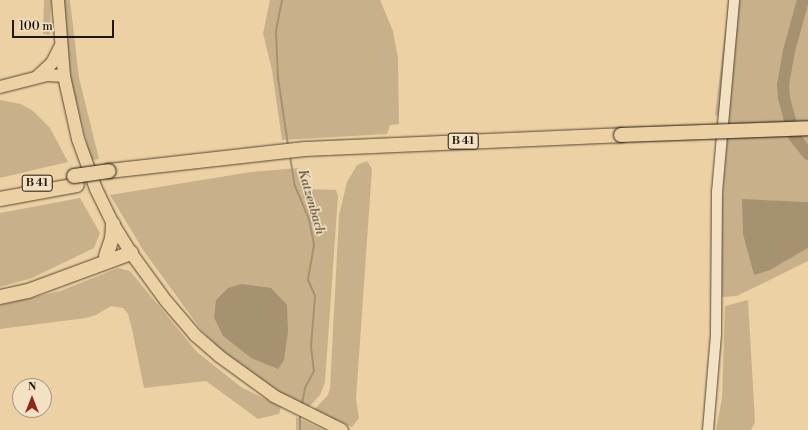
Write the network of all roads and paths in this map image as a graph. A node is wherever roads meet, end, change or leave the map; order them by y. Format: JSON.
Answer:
{"nodes":[{"id":1,"x":58,"y":0,"type":"edge"},
{"id":2,"x":734,"y":0,"type":"edge"},
{"id":3,"x":60,"y":47,"type":"junction"},
{"id":4,"x":37,"y":77,"type":"junction"},
{"id":5,"x":64,"y":78,"type":"junction"},
{"id":6,"x":13,"y":84,"type":"junction"},
{"id":7,"x":0,"y":86,"type":"edge"},
{"id":8,"x":808,"y":128,"type":"edge"},
{"id":9,"x":808,"y":137,"type":"edge"},
{"id":10,"x":621,"y":139,"type":"junction"},
{"id":11,"x":1,"y":197,"type":"edge"},
{"id":12,"x":113,"y":224,"type":"junction"},
{"id":13,"x":130,"y":251,"type":"junction"},
{"id":14,"x":106,"y":256,"type":"junction"},
{"id":15,"x":83,"y":269,"type":"junction"},
{"id":16,"x":2,"y":296,"type":"edge"},
{"id":17,"x":342,"y":430,"type":"edge"},
{"id":18,"x":707,"y":430,"type":"edge"}],
"edges":[{"from":1,"to":3,"type":"main road"},
{"from":2,"to":18,"type":"street"},
{"from":3,"to":4,"type":"main road"},
{"from":3,"to":5,"type":"main road"},
{"from":4,"to":5,"type":"main road"},
{"from":4,"to":6,"type":"main road"},
{"from":5,"to":6,"type":"main road"},
{"from":5,"to":12,"type":"main road"},
{"from":6,"to":7,"type":"main road"},
{"from":8,"to":10,"type":"highway","number":"B 41","bridge":true},
{"from":9,"to":10,"type":"highway","number":"B 41"},
{"from":10,"to":11,"type":"highway","number":"B 41","bridge":true},
{"from":12,"to":13,"type":"main road"},
{"from":12,"to":14,"type":"highway"},
{"from":13,"to":14,"type":"highway"},
{"from":13,"to":15,"type":"highway"},
{"from":13,"to":17,"type":"main road"},
{"from":14,"to":15,"type":"highway"},
{"from":15,"to":16,"type":"highway"}]}
